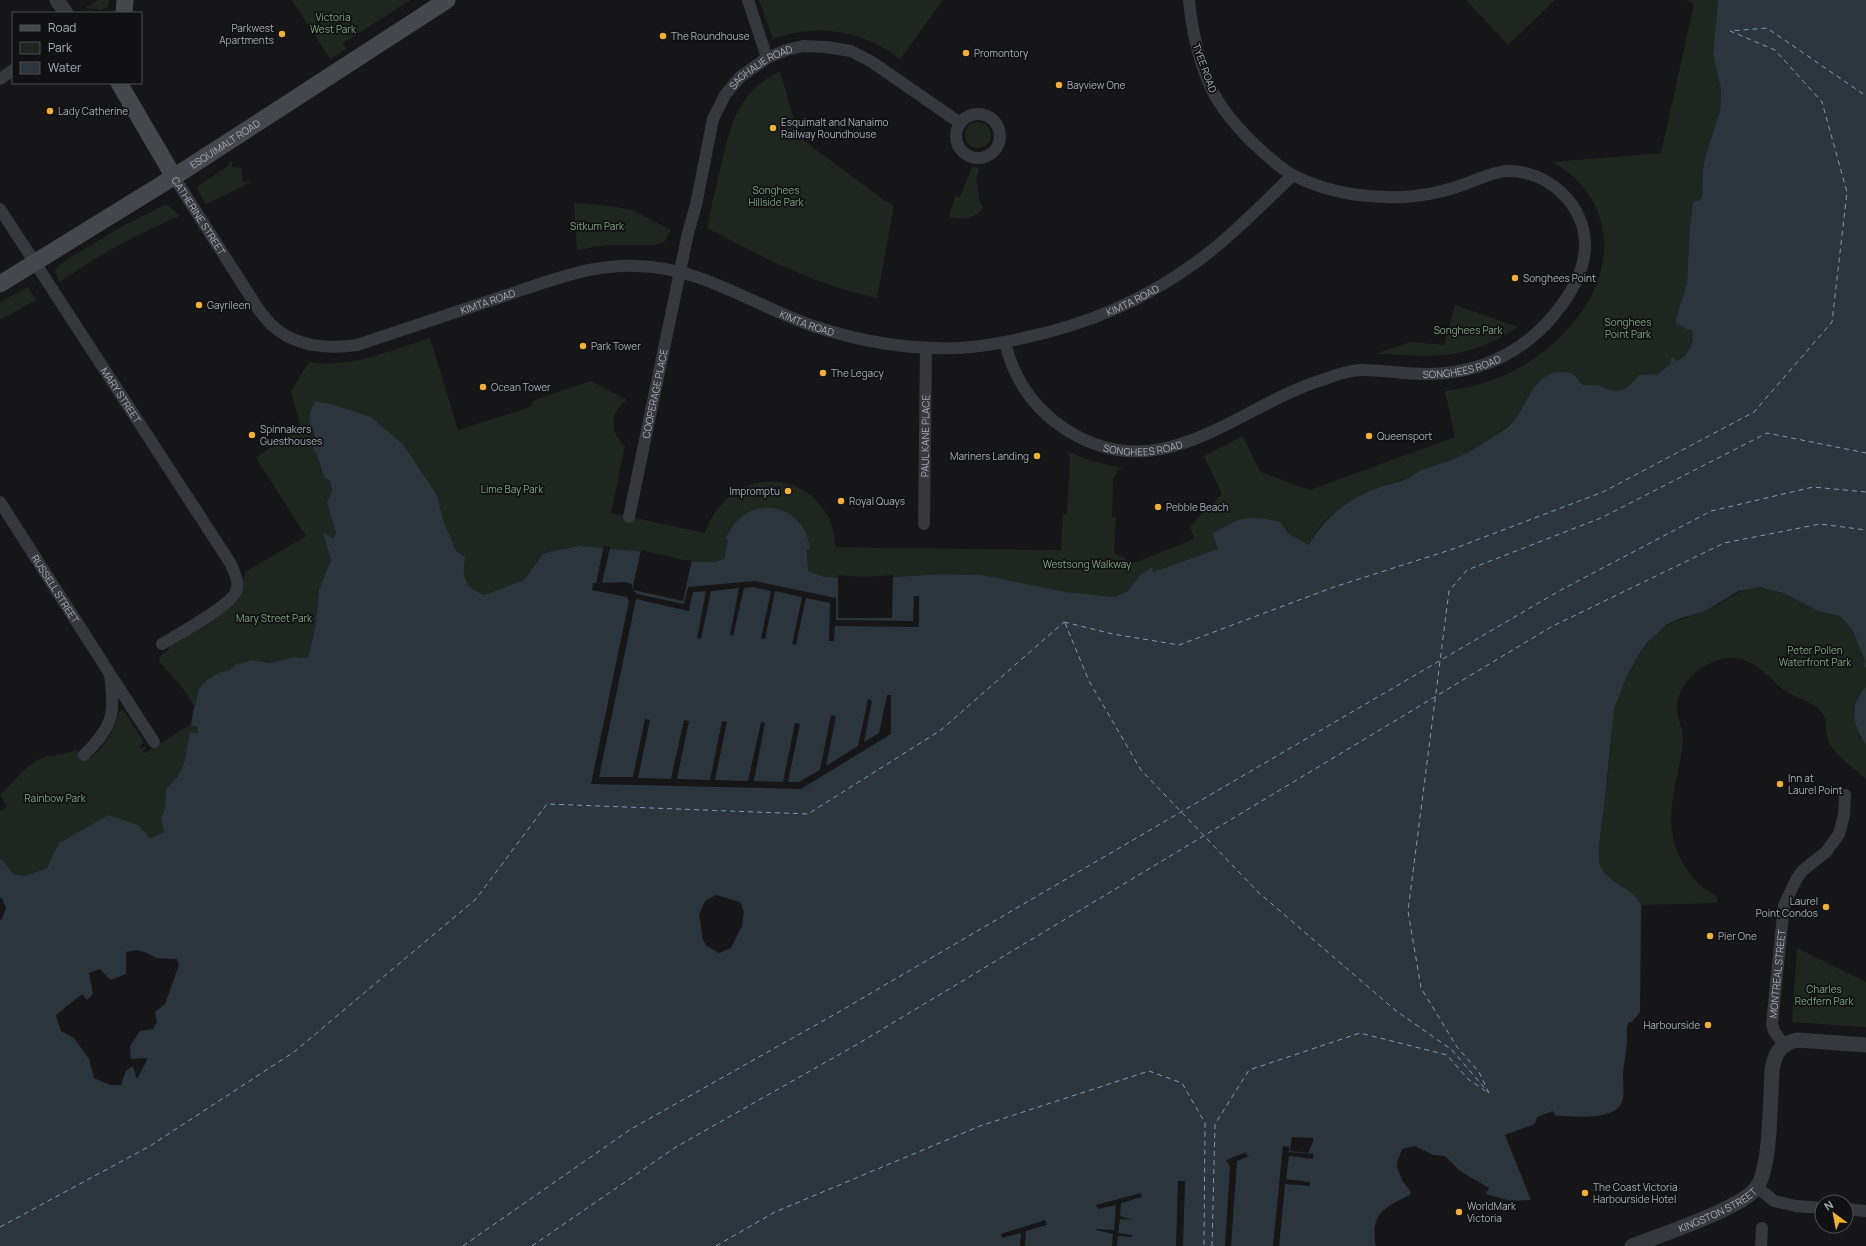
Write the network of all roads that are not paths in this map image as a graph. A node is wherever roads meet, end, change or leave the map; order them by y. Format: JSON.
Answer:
{"nodes":[{"id":1,"x":57,"y":0,"type":"edge"},
{"id":2,"x":125,"y":0,"type":"edge"},
{"id":3,"x":448,"y":0,"type":"edge"},
{"id":4,"x":748,"y":0,"type":"edge"},
{"id":5,"x":1189,"y":0,"type":"edge"},
{"id":6,"x":65,"y":12,"type":"edge"},
{"id":7,"x":124,"y":12,"type":"edge"},
{"id":8,"x":767,"y":58,"type":"junction"},
{"id":9,"x":12,"y":71,"type":"edge"},
{"id":10,"x":0,"y":79,"type":"edge"},
{"id":11,"x":120,"y":84,"type":"edge"},
{"id":12,"x":960,"y":123,"type":"dead end"},
{"id":13,"x":1293,"y":175,"type":"junction"},
{"id":14,"x":174,"y":177,"type":"junction"},
{"id":15,"x":0,"y":209,"type":"edge"},
{"id":16,"x":34,"y":263,"type":"junction"},
{"id":17,"x":680,"y":271,"type":"junction"},
{"id":18,"x":0,"y":284,"type":"edge"},
{"id":19,"x":291,"y":338,"type":"joint"},
{"id":20,"x":1005,"y":342,"type":"junction"},
{"id":21,"x":926,"y":348,"type":"junction"},
{"id":22,"x":0,"y":502,"type":"edge"},
{"id":23,"x":629,"y":517,"type":"dead end"},
{"id":24,"x":924,"y":524,"type":"dead end"},
{"id":25,"x":162,"y":644,"type":"dead end"},
{"id":26,"x":110,"y":674,"type":"junction"},
{"id":27,"x":154,"y":742,"type":"dead end"},
{"id":28,"x":84,"y":755,"type":"dead end"},
{"id":29,"x":1845,"y":795,"type":"dead end"},
{"id":30,"x":1784,"y":1045,"type":"junction"},
{"id":31,"x":1866,"y":1045,"type":"edge"},
{"id":32,"x":1757,"y":1187,"type":"junction"},
{"id":33,"x":1814,"y":1207,"type":"edge"},
{"id":34,"x":1854,"y":1210,"type":"edge"},
{"id":35,"x":1866,"y":1211,"type":"edge"},
{"id":36,"x":1762,"y":1228,"type":"dead end"},
{"id":37,"x":1632,"y":1246,"type":"edge"},
{"id":38,"x":1761,"y":1246,"type":"edge"}],
"edges":[{"from":1,"to":6,"type":"street"},
{"from":2,"to":7,"type":"main road"},
{"from":3,"to":14,"type":"main road","name":"ESQUIMALT ROAD"},
{"from":4,"to":8,"type":"street"},
{"from":5,"to":13,"type":"street","name":"TYEE ROAD"},
{"from":8,"to":12,"type":"street","name":"SAGHALIE ROAD"},
{"from":8,"to":17,"type":"street","name":"SAGHALIE ROAD"},
{"from":9,"to":10,"type":"street"},
{"from":11,"to":14,"type":"main road","name":"CATHERINE STREET"},
{"from":13,"to":20,"type":"street","name":"KIMTA ROAD"},
{"from":13,"to":20,"type":"street","name":"SONGHEES ROAD"},
{"from":14,"to":16,"type":"main road","name":"ESQUIMALT ROAD"},
{"from":14,"to":19,"type":"street","name":"CATHERINE STREET"},
{"from":15,"to":16,"type":"street","name":"MARY STREET"},
{"from":16,"to":18,"type":"main road","name":"ESQUIMALT ROAD"},
{"from":16,"to":25,"type":"street","name":"MARY STREET"},
{"from":17,"to":19,"type":"street","name":"KIMTA ROAD"},
{"from":17,"to":21,"type":"street","name":"KIMTA ROAD"},
{"from":17,"to":23,"type":"street","name":"COOPERAGE PLACE"},
{"from":20,"to":21,"type":"street","name":"KIMTA ROAD"},
{"from":21,"to":24,"type":"street","name":"PAUL KANE PLACE"},
{"from":22,"to":26,"type":"street","name":"RUSSELL STREET"},
{"from":26,"to":27,"type":"street","name":"RUSSELL STREET"},
{"from":26,"to":28,"type":"street","name":"RUSSELL STREET"},
{"from":29,"to":30,"type":"street","name":"MONTREAL STREET"},
{"from":30,"to":31,"type":"street"},
{"from":30,"to":32,"type":"street"},
{"from":32,"to":33,"type":"street","name":"KINGSTON STREET"},
{"from":32,"to":37,"type":"street","name":"KINGSTON STREET"},
{"from":34,"to":35,"type":"street"},
{"from":36,"to":38,"type":"street"}]}
